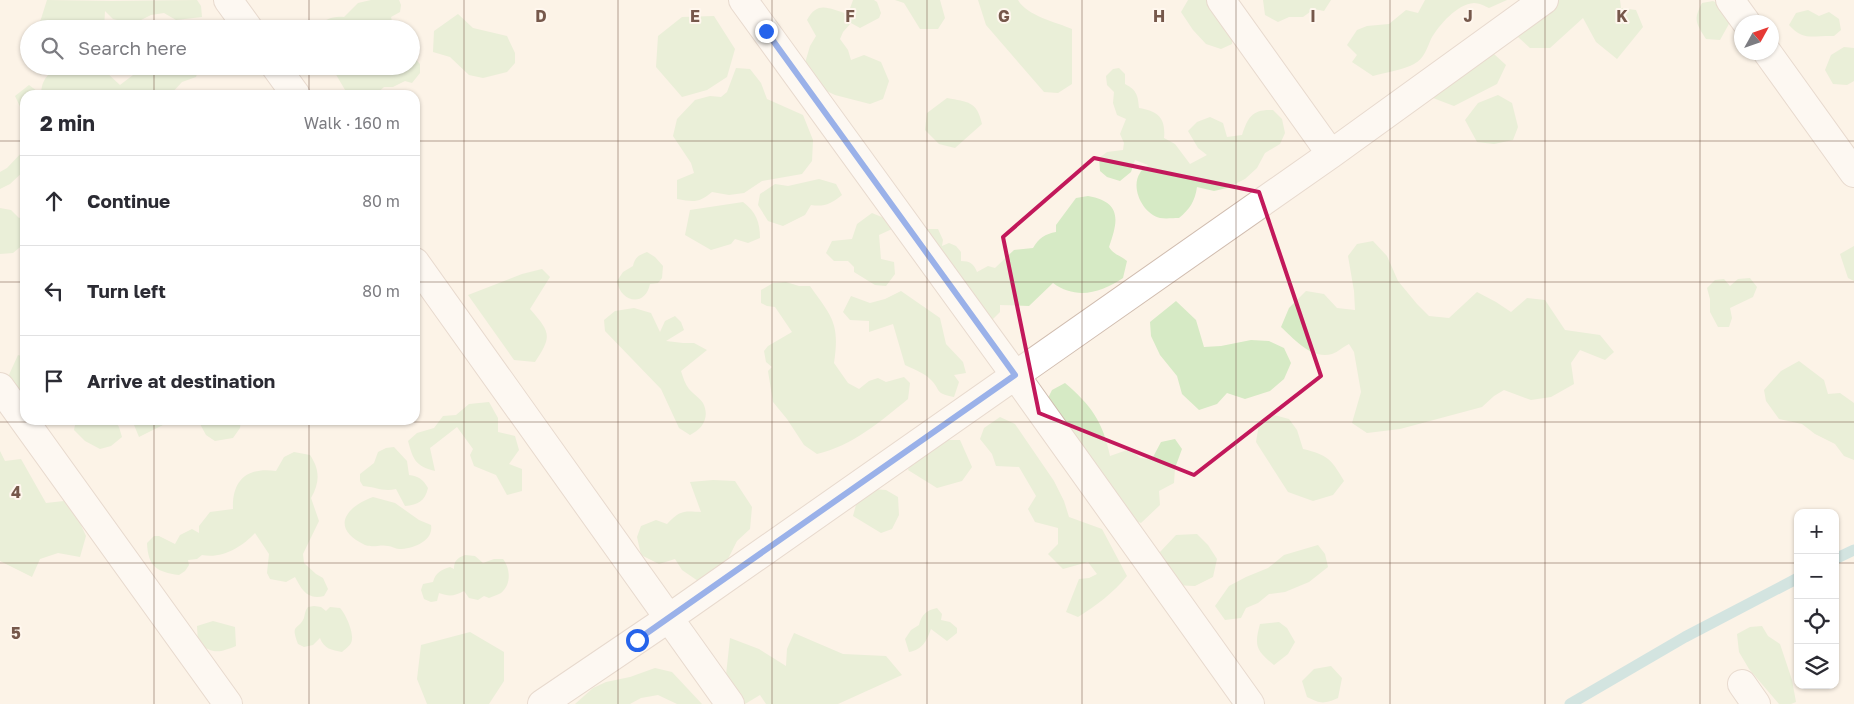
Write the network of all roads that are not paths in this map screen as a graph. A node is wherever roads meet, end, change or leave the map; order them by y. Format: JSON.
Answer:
{"nodes":[{"id":1,"x":228,"y":0,"type":"edge"},
{"id":2,"x":743,"y":0,"type":"edge"},
{"id":3,"x":1221,"y":0,"type":"edge"},
{"id":4,"x":1544,"y":0,"type":"edge"},
{"id":5,"x":1730,"y":0,"type":"edge"},
{"id":6,"x":1741,"y":15,"type":"edge"},
{"id":7,"x":242,"y":20,"type":"edge"},
{"id":8,"x":1773,"y":60,"type":"edge"},
{"id":9,"x":282,"y":75,"type":"edge"},
{"id":10,"x":292,"y":90,"type":"edge"},
{"id":11,"x":1331,"y":154,"type":"junction"},
{"id":12,"x":1854,"y":173,"type":"edge"},
{"id":13,"x":420,"y":269,"type":"edge"},
{"id":14,"x":1015,"y":375,"type":"junction"},
{"id":15,"x":0,"y":387,"type":"edge"},
{"id":16,"x":20,"y":415,"type":"edge"},
{"id":17,"x":27,"y":425,"type":"edge"},
{"id":18,"x":669,"y":618,"type":"junction"},
{"id":19,"x":228,"y":704,"type":"edge"},
{"id":20,"x":542,"y":704,"type":"edge"},
{"id":21,"x":730,"y":704,"type":"edge"},
{"id":22,"x":1250,"y":704,"type":"edge"}],
"edges":[{"from":1,"to":7,"type":"street"},
{"from":2,"to":14,"type":"street"},
{"from":3,"to":11,"type":"street"},
{"from":4,"to":11,"type":"street"},
{"from":5,"to":6,"type":"street"},
{"from":8,"to":12,"type":"street"},
{"from":9,"to":10,"type":"street"},
{"from":11,"to":14,"type":"street"},
{"from":13,"to":18,"type":"street"},
{"from":14,"to":18,"type":"street"},
{"from":14,"to":22,"type":"street"},
{"from":15,"to":16,"type":"street"},
{"from":17,"to":19,"type":"street"},
{"from":18,"to":20,"type":"street"},
{"from":18,"to":21,"type":"street"}]}
